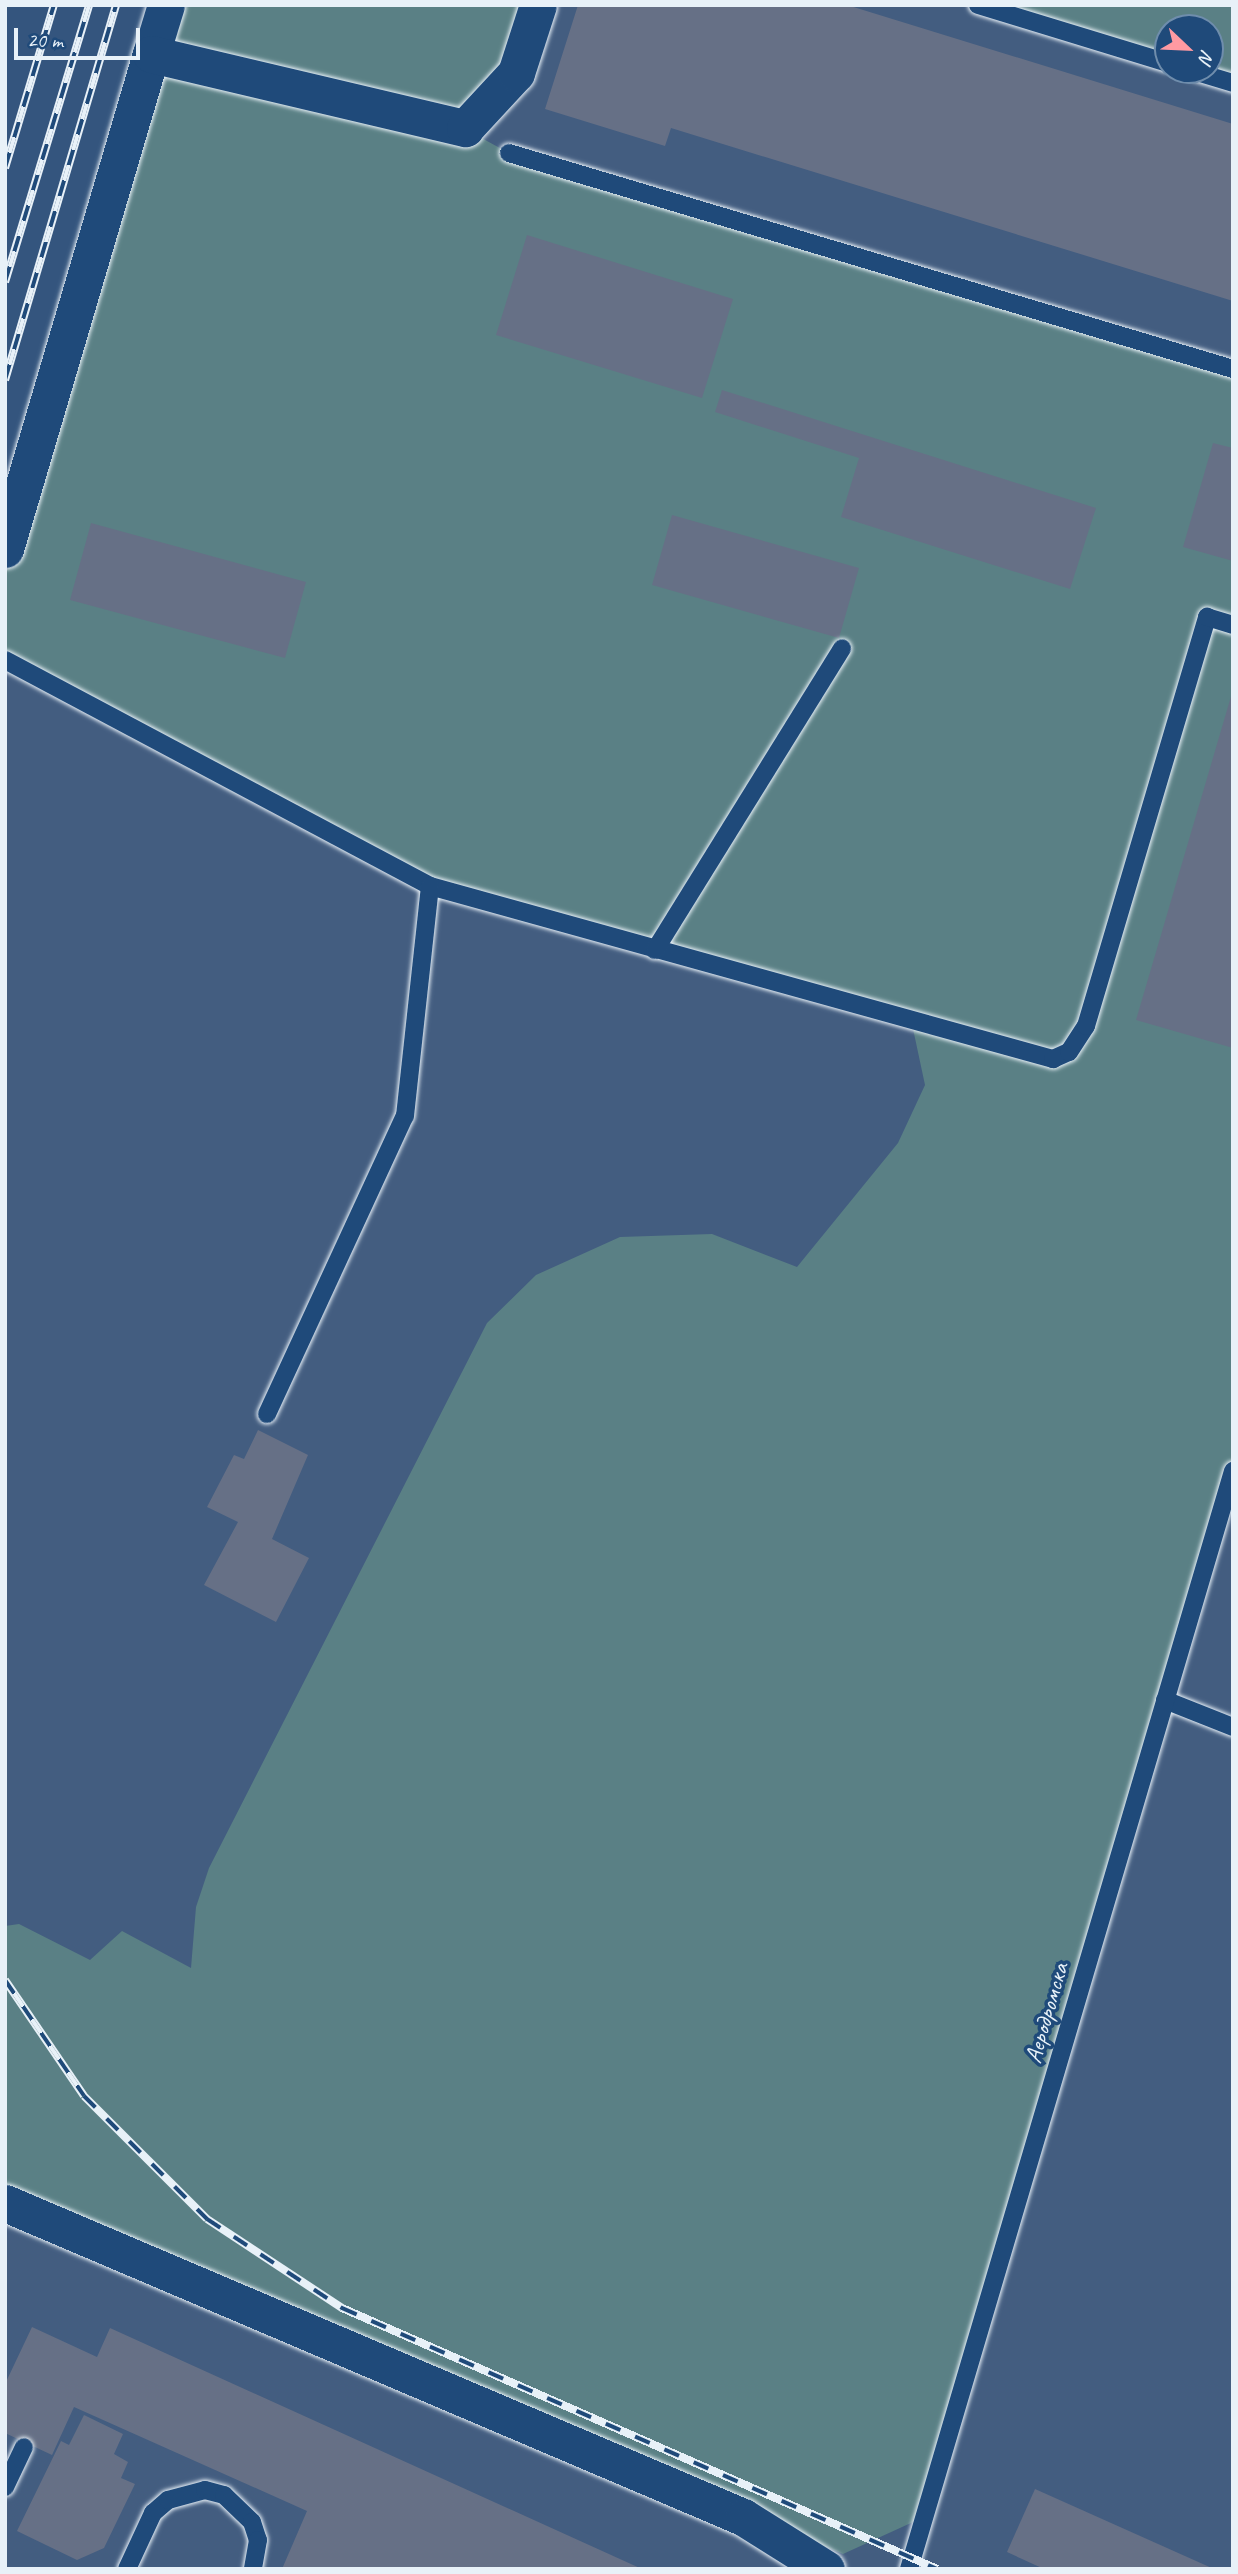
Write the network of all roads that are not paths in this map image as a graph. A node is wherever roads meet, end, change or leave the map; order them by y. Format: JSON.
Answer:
{"nodes":[{"id":1,"x":166,"y":5,"type":"edge"},
{"id":2,"x":538,"y":5,"type":"edge"},
{"id":3,"x":978,"y":5,"type":"edge"},
{"id":4,"x":151,"y":54,"type":"junction"},
{"id":5,"x":1154,"y":59,"type":"edge"},
{"id":6,"x":509,"y":153,"type":"dead end"},
{"id":7,"x":1233,"y":369,"type":"edge"},
{"id":8,"x":5,"y":550,"type":"edge"},
{"id":9,"x":1233,"y":625,"type":"edge"},
{"id":10,"x":842,"y":648,"type":"dead end"},
{"id":11,"x":5,"y":660,"type":"edge"},
{"id":12,"x":430,"y":886,"type":"junction"},
{"id":13,"x":655,"y":950,"type":"junction"},
{"id":14,"x":267,"y":1414,"type":"dead end"},
{"id":15,"x":1233,"y":1471,"type":"edge"},
{"id":16,"x":1165,"y":1700,"type":"junction"},
{"id":17,"x":1233,"y":1727,"type":"edge"},
{"id":18,"x":5,"y":2203,"type":"edge"},
{"id":19,"x":23,"y":2447,"type":"dead end"},
{"id":20,"x":5,"y":2487,"type":"edge"},
{"id":21,"x":127,"y":2569,"type":"edge"},
{"id":22,"x":253,"y":2569,"type":"edge"},
{"id":23,"x":826,"y":2569,"type":"edge"},
{"id":24,"x":909,"y":2569,"type":"edge"}],
"edges":[{"from":1,"to":4,"type":"street"},
{"from":2,"to":4,"type":"street"},
{"from":3,"to":5,"type":"lane"},
{"from":4,"to":8,"type":"street"},
{"from":6,"to":7,"type":"lane"},
{"from":9,"to":13,"type":"lane"},
{"from":10,"to":13,"type":"lane"},
{"from":11,"to":12,"type":"lane"},
{"from":12,"to":13,"type":"lane"},
{"from":12,"to":14,"type":"lane"},
{"from":15,"to":16,"type":"lane","name":"Аеродромска"},
{"from":16,"to":17,"type":"lane"},
{"from":16,"to":24,"type":"lane","name":"Аеродромска"},
{"from":18,"to":23,"type":"street"},
{"from":19,"to":20,"type":"lane"},
{"from":21,"to":22,"type":"lane"}]}
